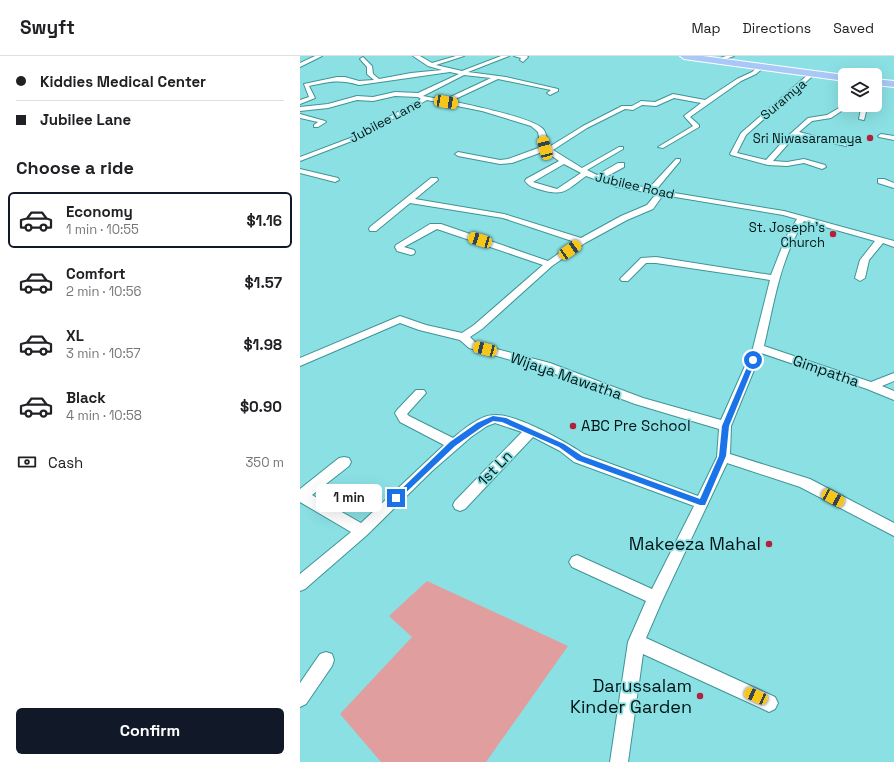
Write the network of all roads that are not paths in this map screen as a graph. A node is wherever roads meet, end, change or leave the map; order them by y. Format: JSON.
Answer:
{"nodes":[{"id":1,"x":319,"y":56,"type":"edge"},
{"id":2,"x":416,"y":56,"type":"edge"},
{"id":3,"x":461,"y":56,"type":"edge"},
{"id":4,"x":506,"y":56,"type":"edge"},
{"id":5,"x":517,"y":56,"type":"edge"},
{"id":6,"x":684,"y":56,"type":"edge"},
{"id":7,"x":731,"y":56,"type":"edge"},
{"id":8,"x":363,"y":59,"type":"dead end"},
{"id":9,"x":523,"y":60,"type":"dead end"},
{"id":10,"x":718,"y":60,"type":"junction"},
{"id":11,"x":430,"y":65,"type":"junction"},
{"id":12,"x":300,"y":66,"type":"edge"},
{"id":13,"x":761,"y":66,"type":"junction"},
{"id":14,"x":448,"y":71,"type":"junction"},
{"id":15,"x":462,"y":73,"type":"junction"},
{"id":16,"x":813,"y":74,"type":"junction"},
{"id":17,"x":498,"y":77,"type":"junction"},
{"id":18,"x":838,"y":77,"type":"edge"},
{"id":19,"x":378,"y":81,"type":"junction"},
{"id":20,"x":882,"y":83,"type":"edge"},
{"id":21,"x":894,"y":84,"type":"edge"},
{"id":22,"x":550,"y":93,"type":"dead end"},
{"id":23,"x":423,"y":97,"type":"junction"},
{"id":24,"x":300,"y":102,"type":"edge"},
{"id":25,"x":446,"y":102,"type":"junction"},
{"id":26,"x":706,"y":102,"type":"junction"},
{"id":27,"x":300,"y":109,"type":"edge"},
{"id":28,"x":838,"y":111,"type":"edge"},
{"id":29,"x":863,"y":112,"type":"edge"},
{"id":30,"x":300,"y":116,"type":"edge"},
{"id":31,"x":862,"y":119,"type":"dead end"},
{"id":32,"x":316,"y":126,"type":"dead end"},
{"id":33,"x":795,"y":133,"type":"junction"},
{"id":34,"x":881,"y":136,"type":"dead end"},
{"id":35,"x":894,"y":138,"type":"edge"},
{"id":36,"x":844,"y":145,"type":"dead end"},
{"id":37,"x":661,"y":147,"type":"dead end"},
{"id":38,"x":621,"y":148,"type":"dead end"},
{"id":39,"x":547,"y":149,"type":"junction"},
{"id":40,"x":458,"y":154,"type":"dead end"},
{"id":41,"x":300,"y":159,"type":"edge"},
{"id":42,"x":678,"y":160,"type":"dead end"},
{"id":43,"x":564,"y":161,"type":"junction"},
{"id":44,"x":768,"y":162,"type":"junction"},
{"id":45,"x":621,"y":164,"type":"dead end"},
{"id":46,"x":822,"y":166,"type":"dead end"},
{"id":47,"x":300,"y":171,"type":"edge"},
{"id":48,"x":584,"y":172,"type":"junction"},
{"id":49,"x":598,"y":178,"type":"junction"},
{"id":50,"x":335,"y":180,"type":"dead end"},
{"id":51,"x":434,"y":180,"type":"dead end"},
{"id":52,"x":881,"y":181,"type":"dead end"},
{"id":53,"x":894,"y":186,"type":"edge"},
{"id":54,"x":651,"y":191,"type":"junction"},
{"id":55,"x":662,"y":192,"type":"junction"},
{"id":56,"x":408,"y":200,"type":"junction"},
{"id":57,"x":802,"y":218,"type":"junction"},
{"id":58,"x":373,"y":229,"type":"dead end"},
{"id":59,"x":582,"y":241,"type":"junction"},
{"id":60,"x":880,"y":241,"type":"junction"},
{"id":61,"x":894,"y":244,"type":"edge"},
{"id":62,"x":411,"y":252,"type":"dead end"},
{"id":63,"x":549,"y":264,"type":"junction"},
{"id":64,"x":775,"y":278,"type":"junction"},
{"id":65,"x":860,"y":278,"type":"dead end"},
{"id":66,"x":625,"y":279,"type":"dead end"},
{"id":67,"x":464,"y":337,"type":"junction"},
{"id":68,"x":758,"y":348,"type":"junction"},
{"id":69,"x":300,"y":362,"type":"edge"},
{"id":70,"x":894,"y":377,"type":"edge"},
{"id":71,"x":871,"y":386,"type":"junction"},
{"id":72,"x":420,"y":393,"type":"dead end"},
{"id":73,"x":894,"y":396,"type":"edge"},
{"id":74,"x":725,"y":426,"type":"junction"},
{"id":75,"x":530,"y":432,"type":"junction"},
{"id":76,"x":453,"y":444,"type":"junction"},
{"id":77,"x":723,"y":456,"type":"junction"},
{"id":78,"x":344,"y":462,"type":"dead end"},
{"id":79,"x":301,"y":496,"type":"edge"},
{"id":80,"x":702,"y":503,"type":"junction"},
{"id":81,"x":460,"y":504,"type":"dead end"},
{"id":82,"x":894,"y":530,"type":"edge"},
{"id":83,"x":362,"y":531,"type":"junction"},
{"id":84,"x":577,"y":562,"type":"dead end"},
{"id":85,"x":300,"y":584,"type":"edge"},
{"id":86,"x":655,"y":598,"type":"junction"},
{"id":87,"x":636,"y":642,"type":"junction"},
{"id":88,"x":326,"y":660,"type":"dead end"},
{"id":89,"x":300,"y":698,"type":"edge"},
{"id":90,"x":769,"y":702,"type":"dead end"},
{"id":91,"x":619,"y":762,"type":"edge"}],
"edges":[{"from":1,"to":12,"type":"street"},
{"from":2,"to":11,"type":"street"},
{"from":3,"to":11,"type":"street"},
{"from":4,"to":15,"type":"street"},
{"from":5,"to":9,"type":"street"},
{"from":6,"to":10,"type":"highway"},
{"from":7,"to":10,"type":"street"},
{"from":8,"to":19,"type":"street"},
{"from":10,"to":13,"type":"highway"},
{"from":11,"to":14,"type":"street"},
{"from":13,"to":16,"type":"highway"},
{"from":13,"to":26,"type":"street"},
{"from":14,"to":15,"type":"street"},
{"from":14,"to":19,"type":"street"},
{"from":15,"to":17,"type":"street"},
{"from":15,"to":23,"type":"street"},
{"from":16,"to":18,"type":"highway"},
{"from":16,"to":44,"type":"street","name":"Suramya"},
{"from":17,"to":22,"type":"street"},
{"from":17,"to":25,"type":"street"},
{"from":19,"to":24,"type":"street"},
{"from":20,"to":21,"type":"highway"},
{"from":23,"to":25,"type":"street"},
{"from":23,"to":27,"type":"street"},
{"from":23,"to":41,"type":"street","name":"Jubilee Lane"},
{"from":25,"to":39,"type":"street"},
{"from":26,"to":37,"type":"street"},
{"from":26,"to":39,"type":"street"},
{"from":28,"to":33,"type":"street"},
{"from":29,"to":31,"type":"street"},
{"from":30,"to":32,"type":"street"},
{"from":33,"to":36,"type":"street"},
{"from":33,"to":44,"type":"street"},
{"from":34,"to":35,"type":"street"},
{"from":38,"to":48,"type":"street"},
{"from":39,"to":40,"type":"street"},
{"from":39,"to":43,"type":"street","name":"Jubilee Road"},
{"from":42,"to":54,"type":"street"},
{"from":43,"to":48,"type":"street","name":"Jubilee Road"},
{"from":43,"to":48,"type":"street"},
{"from":44,"to":46,"type":"street"},
{"from":45,"to":49,"type":"street"},
{"from":47,"to":50,"type":"street"},
{"from":48,"to":49,"type":"street","name":"Jubilee Road"},
{"from":49,"to":54,"type":"street","name":"Jubilee Road"},
{"from":51,"to":56,"type":"street"},
{"from":52,"to":53,"type":"street"},
{"from":54,"to":55,"type":"street","name":"Jubilee Road"},
{"from":55,"to":57,"type":"street","name":"Jubilee Road"},
{"from":55,"to":59,"type":"street"},
{"from":56,"to":58,"type":"street"},
{"from":56,"to":59,"type":"street"},
{"from":57,"to":60,"type":"street","name":"Jubilee Road"},
{"from":57,"to":64,"type":"street"},
{"from":59,"to":63,"type":"street"},
{"from":60,"to":61,"type":"street","name":"Jubilee Road"},
{"from":60,"to":65,"type":"street"},
{"from":62,"to":63,"type":"street"},
{"from":63,"to":67,"type":"street"},
{"from":64,"to":66,"type":"street"},
{"from":64,"to":68,"type":"street"},
{"from":67,"to":69,"type":"street","name":"Wijaya Mawatha"},
{"from":67,"to":74,"type":"street","name":"Wijaya Mawatha"},
{"from":68,"to":71,"type":"street","name":"Gimpatha"},
{"from":68,"to":74,"type":"street"},
{"from":70,"to":71,"type":"street"},
{"from":71,"to":73,"type":"street","name":"Gimpatha"},
{"from":72,"to":76,"type":"street"},
{"from":74,"to":77,"type":"street"},
{"from":75,"to":76,"type":"street"},
{"from":75,"to":80,"type":"street"},
{"from":75,"to":81,"type":"street","name":"1st Ln"},
{"from":76,"to":83,"type":"street"},
{"from":77,"to":80,"type":"street"},
{"from":77,"to":82,"type":"street"},
{"from":78,"to":79,"type":"street"},
{"from":79,"to":83,"type":"street"},
{"from":80,"to":86,"type":"street"},
{"from":83,"to":85,"type":"street"},
{"from":84,"to":86,"type":"street"},
{"from":86,"to":87,"type":"street"},
{"from":87,"to":90,"type":"street"},
{"from":87,"to":91,"type":"street"},
{"from":88,"to":89,"type":"street"}]}
